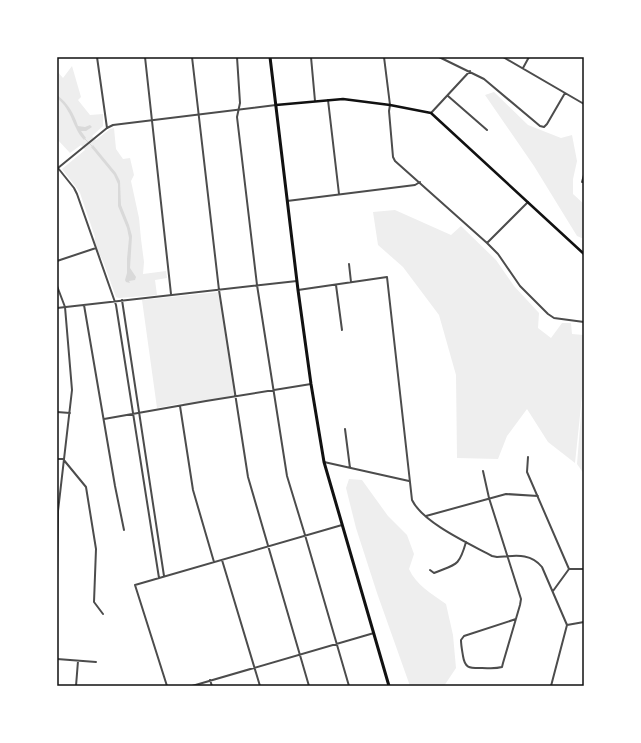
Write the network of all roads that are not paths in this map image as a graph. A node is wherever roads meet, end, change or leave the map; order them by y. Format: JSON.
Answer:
{"nodes":[{"id":1,"x":97,"y":57,"type":"edge"},
{"id":2,"x":145,"y":57,"type":"edge"},
{"id":3,"x":192,"y":57,"type":"edge"},
{"id":4,"x":237,"y":57,"type":"edge"},
{"id":5,"x":270,"y":57,"type":"edge"},
{"id":6,"x":311,"y":57,"type":"edge"},
{"id":7,"x":384,"y":57,"type":"edge"},
{"id":8,"x":439,"y":57,"type":"edge"},
{"id":9,"x":503,"y":57,"type":"edge"},
{"id":10,"x":529,"y":57,"type":"edge"},
{"id":11,"x":523,"y":68,"type":"junction"},
{"id":12,"x":470,"y":71,"type":"junction"},
{"id":13,"x":565,"y":93,"type":"junction"},
{"id":14,"x":448,"y":96,"type":"junction"},
{"id":15,"x":328,"y":100,"type":"junction"},
{"id":16,"x":315,"y":101,"type":"junction"},
{"id":17,"x":584,"y":104,"type":"edge"},
{"id":18,"x":276,"y":105,"type":"junction"},
{"id":19,"x":390,"y":105,"type":"junction"},
{"id":20,"x":238,"y":110,"type":"junction"},
{"id":21,"x":431,"y":113,"type":"junction"},
{"id":22,"x":198,"y":115,"type":"junction"},
{"id":23,"x":152,"y":121,"type":"junction"},
{"id":24,"x":106,"y":128,"type":"junction"},
{"id":25,"x":487,"y":130,"type":"dead end"},
{"id":26,"x":57,"y":168,"type":"edge"},
{"id":27,"x":584,"y":176,"type":"edge"},
{"id":28,"x":420,"y":182,"type":"junction"},
{"id":29,"x":583,"y":182,"type":"edge"},
{"id":30,"x":339,"y":194,"type":"junction"},
{"id":31,"x":287,"y":200,"type":"junction"},
{"id":32,"x":528,"y":202,"type":"junction"},
{"id":33,"x":487,"y":243,"type":"junction"},
{"id":34,"x":96,"y":248,"type":"junction"},
{"id":35,"x":584,"y":254,"type":"edge"},
{"id":36,"x":57,"y":261,"type":"edge"},
{"id":37,"x":349,"y":264,"type":"dead end"},
{"id":38,"x":297,"y":281,"type":"junction"},
{"id":39,"x":352,"y":282,"type":"junction"},
{"id":40,"x":257,"y":285,"type":"junction"},
{"id":41,"x":336,"y":285,"type":"junction"},
{"id":42,"x":57,"y":286,"type":"edge"},
{"id":43,"x":219,"y":290,"type":"junction"},
{"id":44,"x":298,"y":290,"type":"junction"},
{"id":45,"x":172,"y":295,"type":"junction"},
{"id":46,"x":122,"y":300,"type":"junction"},
{"id":47,"x":115,"y":301,"type":"junction"},
{"id":48,"x":84,"y":305,"type":"junction"},
{"id":49,"x":65,"y":307,"type":"junction"},
{"id":50,"x":57,"y":308,"type":"edge"},
{"id":51,"x":584,"y":322,"type":"edge"},
{"id":52,"x":342,"y":330,"type":"dead end"},
{"id":53,"x":311,"y":384,"type":"junction"},
{"id":54,"x":273,"y":391,"type":"junction"},
{"id":55,"x":235,"y":396,"type":"junction"},
{"id":56,"x":180,"y":406,"type":"junction"},
{"id":57,"x":57,"y":412,"type":"edge"},
{"id":58,"x":70,"y":413,"type":"junction"},
{"id":59,"x":134,"y":414,"type":"junction"},
{"id":60,"x":139,"y":414,"type":"junction"},
{"id":61,"x":104,"y":419,"type":"junction"},
{"id":62,"x":345,"y":429,"type":"dead end"},
{"id":63,"x":528,"y":457,"type":"dead end"},
{"id":64,"x":57,"y":459,"type":"edge"},
{"id":65,"x":63,"y":460,"type":"junction"},
{"id":66,"x":324,"y":462,"type":"junction"},
{"id":67,"x":350,"y":468,"type":"junction"},
{"id":68,"x":483,"y":471,"type":"dead end"},
{"id":69,"x":410,"y":481,"type":"junction"},
{"id":70,"x":538,"y":496,"type":"junction"},
{"id":71,"x":489,"y":498,"type":"junction"},
{"id":72,"x":58,"y":511,"type":"edge"},
{"id":73,"x":426,"y":516,"type":"junction"},
{"id":74,"x":342,"y":525,"type":"junction"},
{"id":75,"x":124,"y":530,"type":"dead end"},
{"id":76,"x":305,"y":535,"type":"junction"},
{"id":77,"x":467,"y":542,"type":"junction"},
{"id":78,"x":268,"y":546,"type":"junction"},
{"id":79,"x":507,"y":557,"type":"junction"},
{"id":80,"x":222,"y":560,"type":"junction"},
{"id":81,"x":214,"y":562,"type":"junction"},
{"id":82,"x":57,"y":563,"type":"edge"},
{"id":83,"x":569,"y":569,"type":"junction"},
{"id":84,"x":584,"y":569,"type":"edge"},
{"id":85,"x":430,"y":570,"type":"dead end"},
{"id":86,"x":164,"y":576,"type":"junction"},
{"id":87,"x":159,"y":578,"type":"junction"},
{"id":88,"x":57,"y":582,"type":"edge"},
{"id":89,"x":553,"y":591,"type":"junction"},
{"id":90,"x":103,"y":614,"type":"dead end"},
{"id":91,"x":516,"y":619,"type":"junction"},
{"id":92,"x":584,"y":622,"type":"edge"},
{"id":93,"x":567,"y":625,"type":"junction"},
{"id":94,"x":374,"y":633,"type":"junction"},
{"id":95,"x":337,"y":643,"type":"junction"},
{"id":96,"x":301,"y":654,"type":"junction"},
{"id":97,"x":57,"y":659,"type":"edge"},
{"id":98,"x":78,"y":661,"type":"junction"},
{"id":99,"x":96,"y":662,"type":"dead end"},
{"id":100,"x":255,"y":667,"type":"junction"},
{"id":101,"x":210,"y":680,"type":"junction"},
{"id":102,"x":76,"y":686,"type":"edge"},
{"id":103,"x":167,"y":686,"type":"edge"},
{"id":104,"x":192,"y":686,"type":"edge"},
{"id":105,"x":212,"y":686,"type":"edge"},
{"id":106,"x":260,"y":686,"type":"edge"},
{"id":107,"x":309,"y":686,"type":"edge"},
{"id":108,"x":349,"y":686,"type":"edge"},
{"id":109,"x":390,"y":686,"type":"edge"},
{"id":110,"x":551,"y":686,"type":"edge"}],
"edges":[{"from":1,"to":24,"type":"street"},
{"from":2,"to":23,"type":"street"},
{"from":3,"to":22,"type":"street"},
{"from":4,"to":20,"type":"street"},
{"from":5,"to":18,"type":"main road"},
{"from":6,"to":16,"type":"street"},
{"from":7,"to":19,"type":"street"},
{"from":8,"to":12,"type":"street"},
{"from":9,"to":11,"type":"street"},
{"from":10,"to":11,"type":"street"},
{"from":11,"to":13,"type":"street"},
{"from":12,"to":13,"type":"street"},
{"from":12,"to":14,"type":"street"},
{"from":13,"to":17,"type":"street"},
{"from":14,"to":21,"type":"street"},
{"from":14,"to":25,"type":"street"},
{"from":15,"to":16,"type":"main road"},
{"from":15,"to":19,"type":"main road"},
{"from":15,"to":30,"type":"street"},
{"from":16,"to":18,"type":"main road"},
{"from":18,"to":20,"type":"street"},
{"from":18,"to":31,"type":"main road"},
{"from":19,"to":21,"type":"main road"},
{"from":19,"to":28,"type":"street"},
{"from":20,"to":22,"type":"street"},
{"from":20,"to":40,"type":"street"},
{"from":21,"to":32,"type":"main road"},
{"from":22,"to":23,"type":"street"},
{"from":22,"to":43,"type":"street"},
{"from":23,"to":24,"type":"street"},
{"from":23,"to":45,"type":"street"},
{"from":24,"to":26,"type":"street"},
{"from":26,"to":34,"type":"street"},
{"from":27,"to":29,"type":"street"},
{"from":28,"to":30,"type":"street"},
{"from":28,"to":33,"type":"street"},
{"from":30,"to":31,"type":"street"},
{"from":31,"to":38,"type":"main road"},
{"from":32,"to":33,"type":"street"},
{"from":32,"to":35,"type":"main road"},
{"from":33,"to":51,"type":"street"},
{"from":34,"to":36,"type":"street"},
{"from":34,"to":47,"type":"street"},
{"from":37,"to":39,"type":"street"},
{"from":38,"to":40,"type":"street"},
{"from":38,"to":44,"type":"main road"},
{"from":39,"to":41,"type":"street"},
{"from":39,"to":69,"type":"street"},
{"from":40,"to":43,"type":"street"},
{"from":40,"to":54,"type":"street"},
{"from":41,"to":44,"type":"street"},
{"from":41,"to":52,"type":"street"},
{"from":42,"to":49,"type":"street"},
{"from":43,"to":45,"type":"street"},
{"from":43,"to":55,"type":"street"},
{"from":44,"to":53,"type":"main road"},
{"from":45,"to":46,"type":"street"},
{"from":46,"to":47,"type":"street"},
{"from":46,"to":60,"type":"street"},
{"from":47,"to":48,"type":"street"},
{"from":47,"to":59,"type":"street"},
{"from":48,"to":49,"type":"street"},
{"from":48,"to":61,"type":"street"},
{"from":49,"to":50,"type":"street"},
{"from":49,"to":58,"type":"street"},
{"from":53,"to":54,"type":"street"},
{"from":53,"to":66,"type":"main road"},
{"from":54,"to":55,"type":"street"},
{"from":54,"to":76,"type":"street"},
{"from":55,"to":56,"type":"street"},
{"from":55,"to":78,"type":"street"},
{"from":56,"to":60,"type":"street"},
{"from":56,"to":81,"type":"street"},
{"from":57,"to":58,"type":"street"},
{"from":58,"to":65,"type":"street"},
{"from":59,"to":60,"type":"street"},
{"from":59,"to":61,"type":"street"},
{"from":59,"to":87,"type":"street"},
{"from":60,"to":86,"type":"street"},
{"from":61,"to":75,"type":"street"},
{"from":62,"to":67,"type":"street"},
{"from":63,"to":70,"type":"street"},
{"from":64,"to":65,"type":"street"},
{"from":65,"to":72,"type":"street"},
{"from":65,"to":90,"type":"street"},
{"from":66,"to":67,"type":"street"},
{"from":66,"to":74,"type":"main road"},
{"from":67,"to":69,"type":"street"},
{"from":68,"to":71,"type":"street"},
{"from":69,"to":73,"type":"street"},
{"from":70,"to":71,"type":"street"},
{"from":70,"to":83,"type":"street"},
{"from":71,"to":73,"type":"street"},
{"from":71,"to":79,"type":"street"},
{"from":72,"to":82,"type":"street"},
{"from":73,"to":77,"type":"street"},
{"from":74,"to":76,"type":"street"},
{"from":74,"to":94,"type":"main road"},
{"from":76,"to":78,"type":"street"},
{"from":76,"to":95,"type":"street"},
{"from":77,"to":79,"type":"street"},
{"from":77,"to":85,"type":"street"},
{"from":78,"to":80,"type":"street"},
{"from":78,"to":96,"type":"street"},
{"from":79,"to":89,"type":"street"},
{"from":79,"to":91,"type":"street"},
{"from":80,"to":81,"type":"street"},
{"from":80,"to":100,"type":"street"},
{"from":81,"to":86,"type":"street"},
{"from":82,"to":88,"type":"street"},
{"from":83,"to":84,"type":"street"},
{"from":83,"to":89,"type":"street"},
{"from":86,"to":87,"type":"street"},
{"from":87,"to":103,"type":"street"},
{"from":89,"to":93,"type":"street"},
{"from":91,"to":91,"type":"street"},
{"from":92,"to":93,"type":"street"},
{"from":93,"to":110,"type":"street"},
{"from":94,"to":95,"type":"street"},
{"from":94,"to":109,"type":"main road"},
{"from":95,"to":96,"type":"street"},
{"from":95,"to":108,"type":"street"},
{"from":96,"to":100,"type":"street"},
{"from":96,"to":107,"type":"street"},
{"from":97,"to":98,"type":"street"},
{"from":98,"to":99,"type":"street"},
{"from":98,"to":102,"type":"street"},
{"from":100,"to":101,"type":"street"},
{"from":100,"to":106,"type":"street"},
{"from":101,"to":104,"type":"street"},
{"from":101,"to":105,"type":"street"}]}
